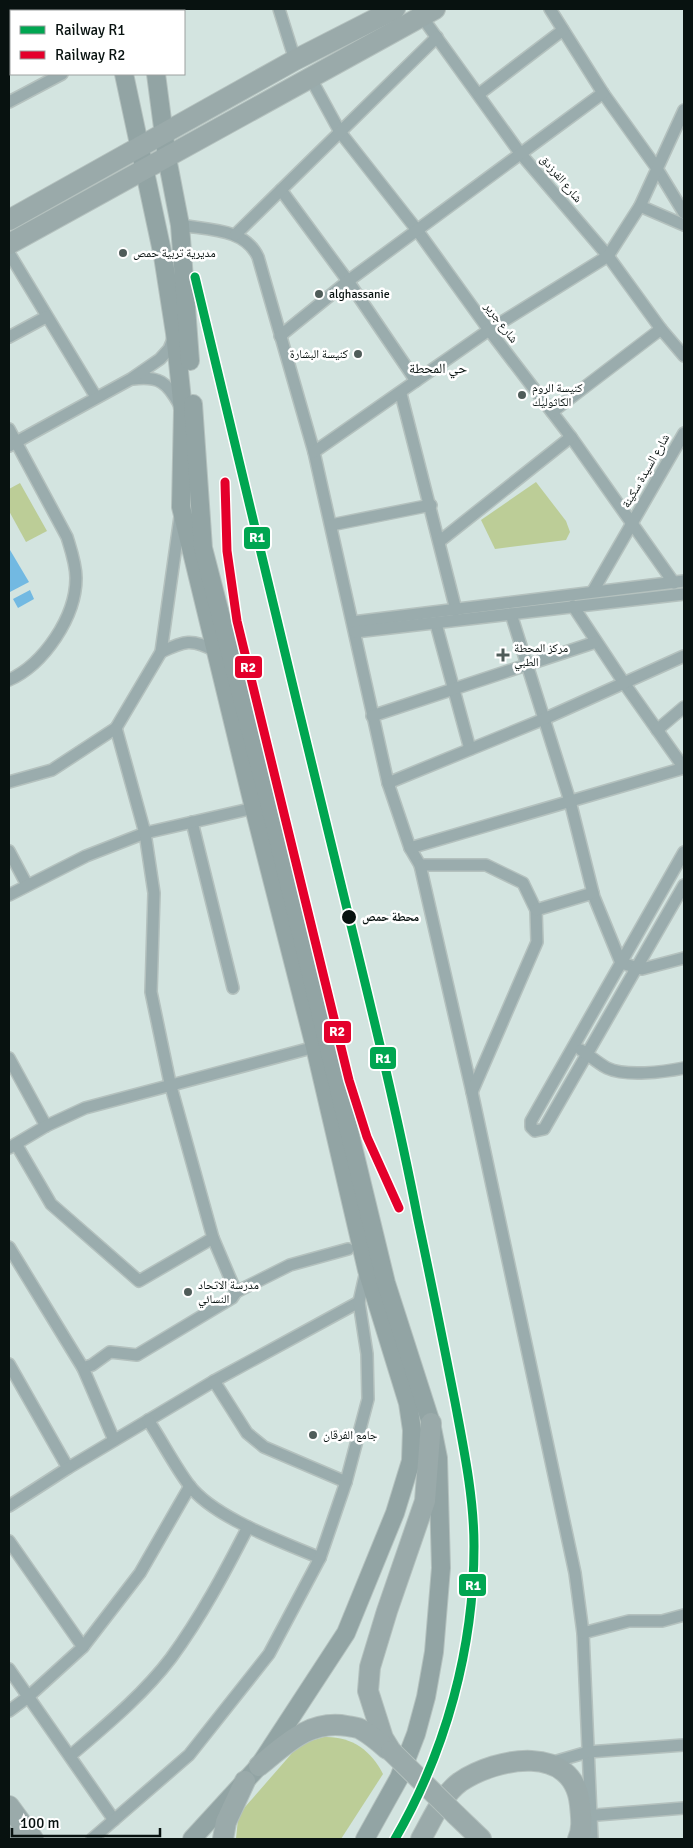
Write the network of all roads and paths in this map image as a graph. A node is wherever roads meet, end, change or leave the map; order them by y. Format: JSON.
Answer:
{"nodes":[{"id":1,"x":279,"y":9,"type":"edge"},
{"id":2,"x":395,"y":9,"type":"edge"},
{"id":3,"x":550,"y":9,"type":"edge"},
{"id":4,"x":429,"y":13,"type":"edge"},
{"id":5,"x":563,"y":30,"type":"junction"},
{"id":6,"x":437,"y":37,"type":"junction"},
{"id":7,"x":295,"y":60,"type":"junction"},
{"id":8,"x":124,"y":75,"type":"edge"},
{"id":9,"x":156,"y":75,"type":"edge"},
{"id":10,"x":47,"y":77,"type":"edge"},
{"id":11,"x":310,"y":78,"type":"junction"},
{"id":12,"x":603,"y":93,"type":"junction"},
{"id":13,"x":479,"y":94,"type":"junction"},
{"id":14,"x":9,"y":102,"type":"edge"},
{"id":15,"x":684,"y":110,"type":"edge"},
{"id":16,"x":165,"y":132,"type":"junction"},
{"id":17,"x":340,"y":132,"type":"junction"},
{"id":18,"x":139,"y":146,"type":"junction"},
{"id":19,"x":521,"y":153,"type":"junction"},
{"id":20,"x":167,"y":158,"type":"junction"},
{"id":21,"x":656,"y":167,"type":"junction"},
{"id":22,"x":145,"y":169,"type":"junction"},
{"id":23,"x":281,"y":190,"type":"junction"},
{"id":24,"x":640,"y":206,"type":"junction"},
{"id":25,"x":684,"y":213,"type":"edge"},
{"id":26,"x":9,"y":220,"type":"edge"},
{"id":27,"x":180,"y":225,"type":"junction"},
{"id":28,"x":684,"y":225,"type":"edge"},
{"id":29,"x":417,"y":230,"type":"junction"},
{"id":30,"x":235,"y":234,"type":"junction"},
{"id":31,"x":9,"y":244,"type":"edge"},
{"id":32,"x":9,"y":253,"type":"edge"},
{"id":33,"x":608,"y":256,"type":"junction"},
{"id":34,"x":348,"y":281,"type":"junction"},
{"id":35,"x":46,"y":317,"type":"junction"},
{"id":36,"x":489,"y":330,"type":"junction"},
{"id":37,"x":661,"y":330,"type":"junction"},
{"id":38,"x":176,"y":333,"type":"junction"},
{"id":39,"x":280,"y":336,"type":"junction"},
{"id":40,"x":9,"y":337,"type":"edge"},
{"id":41,"x":684,"y":356,"type":"edge"},
{"id":42,"x":131,"y":379,"type":"junction"},
{"id":43,"x":416,"y":381,"type":"junction"},
{"id":44,"x":401,"y":394,"type":"junction"},
{"id":45,"x":96,"y":397,"type":"junction"},
{"id":46,"x":183,"y":410,"type":"junction"},
{"id":47,"x":552,"y":412,"type":"junction"},
{"id":48,"x":9,"y":429,"type":"edge"},
{"id":49,"x":684,"y":433,"type":"edge"},
{"id":50,"x":571,"y":436,"type":"junction"},
{"id":51,"x":12,"y":444,"type":"edge"},
{"id":52,"x":314,"y":452,"type":"junction"},
{"id":53,"x":431,"y":506,"type":"junction"},
{"id":54,"x":181,"y":508,"type":"junction"},
{"id":55,"x":632,"y":523,"type":"junction"},
{"id":56,"x":331,"y":525,"type":"junction"},
{"id":57,"x":440,"y":541,"type":"junction"},
{"id":58,"x":679,"y":582,"type":"edge"},
{"id":59,"x":593,"y":592,"type":"junction"},
{"id":60,"x":684,"y":594,"type":"edge"},
{"id":61,"x":573,"y":606,"type":"junction"},
{"id":62,"x":456,"y":610,"type":"junction"},
{"id":63,"x":511,"y":614,"type":"junction"},
{"id":64,"x":436,"y":624,"type":"junction"},
{"id":65,"x":354,"y":627,"type":"junction"},
{"id":66,"x":596,"y":642,"type":"junction"},
{"id":67,"x":215,"y":651,"type":"junction"},
{"id":68,"x":161,"y":652,"type":"junction"},
{"id":69,"x":684,"y":656,"type":"edge"},
{"id":70,"x":526,"y":666,"type":"junction"},
{"id":71,"x":9,"y":680,"type":"edge"},
{"id":72,"x":624,"y":683,"type":"junction"},
{"id":73,"x":454,"y":689,"type":"junction"},
{"id":74,"x":684,"y":707,"type":"edge"},
{"id":75,"x":372,"y":716,"type":"junction"},
{"id":76,"x":544,"y":719,"type":"junction"},
{"id":77,"x":116,"y":728,"type":"junction"},
{"id":78,"x":656,"y":730,"type":"junction"},
{"id":79,"x":470,"y":749,"type":"junction"},
{"id":80,"x":684,"y":768,"type":"edge"},
{"id":81,"x":9,"y":782,"type":"edge"},
{"id":82,"x":388,"y":783,"type":"junction"},
{"id":83,"x":570,"y":801,"type":"junction"},
{"id":84,"x":254,"y":808,"type":"junction"},
{"id":85,"x":192,"y":822,"type":"junction"},
{"id":86,"x":145,"y":833,"type":"junction"},
{"id":87,"x":410,"y":848,"type":"junction"},
{"id":88,"x":9,"y":850,"type":"edge"},
{"id":89,"x":684,"y":852,"type":"edge"},
{"id":90,"x":420,"y":865,"type":"junction"},
{"id":91,"x":684,"y":870,"type":"edge"},
{"id":92,"x":672,"y":872,"type":"junction"},
{"id":93,"x":27,"y":885,"type":"junction"},
{"id":94,"x":684,"y":885,"type":"edge"},
{"id":95,"x":593,"y":892,"type":"junction"},
{"id":96,"x":9,"y":895,"type":"edge"},
{"id":97,"x":536,"y":910,"type":"junction"},
{"id":98,"x":684,"y":958,"type":"edge"},
{"id":99,"x":621,"y":963,"type":"junction"},
{"id":100,"x":636,"y":967,"type":"junction"},
{"id":101,"x":232,"y":988,"type":"dead end"},
{"id":102,"x":573,"y":1045,"type":"junction"},
{"id":103,"x":315,"y":1046,"type":"junction"},
{"id":104,"x":587,"y":1054,"type":"junction"},
{"id":105,"x":9,"y":1058,"type":"edge"},
{"id":106,"x":684,"y":1068,"type":"edge"},
{"id":107,"x":170,"y":1083,"type":"junction"},
{"id":108,"x":472,"y":1092,"type":"junction"},
{"id":109,"x":46,"y":1126,"type":"junction"},
{"id":110,"x":12,"y":1146,"type":"edge"},
{"id":111,"x":213,"y":1238,"type":"junction"},
{"id":112,"x":9,"y":1247,"type":"edge"},
{"id":113,"x":348,"y":1250,"type":"dead end"},
{"id":114,"x":366,"y":1270,"type":"junction"},
{"id":115,"x":236,"y":1292,"type":"junction"},
{"id":116,"x":359,"y":1302,"type":"junction"},
{"id":117,"x":9,"y":1364,"type":"edge"},
{"id":118,"x":83,"y":1368,"type":"junction"},
{"id":119,"x":214,"y":1381,"type":"junction"},
{"id":120,"x":148,"y":1420,"type":"junction"},
{"id":121,"x":431,"y":1423,"type":"junction"},
{"id":122,"x":114,"y":1440,"type":"junction"},
{"id":123,"x":68,"y":1468,"type":"junction"},
{"id":124,"x":346,"y":1482,"type":"junction"},
{"id":125,"x":190,"y":1486,"type":"junction"},
{"id":126,"x":9,"y":1506,"type":"edge"},
{"id":127,"x":248,"y":1527,"type":"junction"},
{"id":128,"x":9,"y":1541,"type":"edge"},
{"id":129,"x":320,"y":1558,"type":"junction"},
{"id":130,"x":684,"y":1615,"type":"edge"},
{"id":131,"x":583,"y":1633,"type":"junction"},
{"id":132,"x":83,"y":1647,"type":"junction"},
{"id":133,"x":9,"y":1669,"type":"edge"},
{"id":134,"x":28,"y":1697,"type":"junction"},
{"id":135,"x":9,"y":1711,"type":"edge"},
{"id":136,"x":684,"y":1744,"type":"edge"},
{"id":137,"x":391,"y":1751,"type":"junction"},
{"id":138,"x":588,"y":1752,"type":"junction"},
{"id":139,"x":70,"y":1756,"type":"junction"},
{"id":140,"x":550,"y":1763,"type":"junction"},
{"id":141,"x":259,"y":1766,"type":"junction"},
{"id":142,"x":245,"y":1781,"type":"junction"},
{"id":143,"x":9,"y":1806,"type":"edge"},
{"id":144,"x":684,"y":1808,"type":"edge"},
{"id":145,"x":586,"y":1816,"type":"junction"},
{"id":146,"x":114,"y":1820,"type":"junction"},
{"id":147,"x":33,"y":1839,"type":"edge"},
{"id":148,"x":92,"y":1839,"type":"edge"},
{"id":149,"x":192,"y":1839,"type":"edge"},
{"id":150,"x":223,"y":1839,"type":"edge"},
{"id":151,"x":365,"y":1839,"type":"edge"},
{"id":152,"x":421,"y":1839,"type":"edge"},
{"id":153,"x":481,"y":1839,"type":"edge"},
{"id":154,"x":578,"y":1839,"type":"edge"},
{"id":155,"x":592,"y":1839,"type":"edge"}],
"edges":[{"from":1,"to":7,"type":"street"},
{"from":2,"to":7,"type":"highway"},
{"from":3,"to":5,"type":"street"},
{"from":4,"to":6,"type":"street","name":"شارع الفرزدق"},
{"from":4,"to":11,"type":"highway"},
{"from":5,"to":12,"type":"street"},
{"from":5,"to":13,"type":"street"},
{"from":6,"to":13,"type":"street","name":"شارع الفرزدق"},
{"from":6,"to":17,"type":"street"},
{"from":7,"to":16,"type":"highway"},
{"from":8,"to":18,"type":"main road"},
{"from":9,"to":16,"type":"main road"},
{"from":10,"to":14,"type":"street"},
{"from":11,"to":17,"type":"street","name":"شارع جرير"},
{"from":11,"to":20,"type":"highway"},
{"from":12,"to":19,"type":"street"},
{"from":12,"to":21,"type":"street"},
{"from":13,"to":19,"type":"street","name":"شارع الفرزدق"},
{"from":15,"to":21,"type":"street"},
{"from":16,"to":18,"type":"highway"},
{"from":16,"to":20,"type":"main road"},
{"from":17,"to":23,"type":"street"},
{"from":17,"to":29,"type":"street","name":"شارع جرير"},
{"from":18,"to":22,"type":"main road"},
{"from":18,"to":26,"type":"highway"},
{"from":19,"to":29,"type":"street"},
{"from":19,"to":33,"type":"street","name":"شارع الفرزدق"},
{"from":20,"to":22,"type":"highway"},
{"from":20,"to":27,"type":"main road"},
{"from":21,"to":24,"type":"street"},
{"from":21,"to":25,"type":"street"},
{"from":22,"to":31,"type":"highway"},
{"from":22,"to":38,"type":"main road"},
{"from":23,"to":30,"type":"street"},
{"from":23,"to":34,"type":"street"},
{"from":24,"to":28,"type":"street"},
{"from":24,"to":33,"type":"street"},
{"from":27,"to":30,"type":"street"},
{"from":27,"to":121,"type":"main road"},
{"from":29,"to":34,"type":"street"},
{"from":29,"to":36,"type":"street","name":"شارع جرير"},
{"from":30,"to":39,"type":"street"},
{"from":32,"to":35,"type":"street"},
{"from":33,"to":36,"type":"street"},
{"from":33,"to":37,"type":"street","name":"شارع الفرزدق"},
{"from":34,"to":39,"type":"street"},
{"from":34,"to":43,"type":"street"},
{"from":35,"to":40,"type":"street"},
{"from":35,"to":45,"type":"street"},
{"from":36,"to":43,"type":"street"},
{"from":36,"to":47,"type":"street","name":"شارع جرير"},
{"from":37,"to":41,"type":"street","name":"شارع الفرزدق"},
{"from":37,"to":47,"type":"street"},
{"from":38,"to":42,"type":"street"},
{"from":38,"to":46,"type":"main road"},
{"from":39,"to":52,"type":"street"},
{"from":42,"to":45,"type":"street"},
{"from":42,"to":46,"type":"street"},
{"from":43,"to":44,"type":"street"},
{"from":44,"to":52,"type":"street"},
{"from":44,"to":53,"type":"street"},
{"from":45,"to":51,"type":"street"},
{"from":46,"to":54,"type":"main road"},
{"from":47,"to":50,"type":"street","name":"شارع جرير"},
{"from":48,"to":51,"type":"street"},
{"from":49,"to":55,"type":"street","name":"شارع السيدة سكينة"},
{"from":50,"to":55,"type":"street","name":"شارع جرير"},
{"from":50,"to":57,"type":"street"},
{"from":51,"to":71,"type":"street"},
{"from":52,"to":56,"type":"street"},
{"from":53,"to":56,"type":"street"},
{"from":53,"to":57,"type":"street"},
{"from":54,"to":67,"type":"main road"},
{"from":54,"to":68,"type":"street"},
{"from":55,"to":58,"type":"street","name":"شارع جرير"},
{"from":55,"to":59,"type":"street","name":"شارع السيدة سكينة"},
{"from":56,"to":65,"type":"street"},
{"from":57,"to":62,"type":"street"},
{"from":58,"to":59,"type":"street"},
{"from":59,"to":62,"type":"street"},
{"from":60,"to":61,"type":"street"},
{"from":61,"to":63,"type":"street"},
{"from":61,"to":66,"type":"street"},
{"from":62,"to":65,"type":"street"},
{"from":63,"to":64,"type":"street"},
{"from":63,"to":70,"type":"street"},
{"from":64,"to":65,"type":"street"},
{"from":64,"to":73,"type":"street"},
{"from":65,"to":75,"type":"street"},
{"from":66,"to":70,"type":"street"},
{"from":66,"to":72,"type":"street"},
{"from":67,"to":68,"type":"street"},
{"from":67,"to":84,"type":"main road"},
{"from":68,"to":77,"type":"street"},
{"from":69,"to":72,"type":"street"},
{"from":70,"to":73,"type":"street"},
{"from":70,"to":76,"type":"street"},
{"from":72,"to":76,"type":"street"},
{"from":72,"to":78,"type":"street"},
{"from":73,"to":75,"type":"street"},
{"from":73,"to":79,"type":"street"},
{"from":74,"to":78,"type":"street"},
{"from":75,"to":82,"type":"street"},
{"from":76,"to":79,"type":"street"},
{"from":76,"to":83,"type":"street"},
{"from":77,"to":81,"type":"street"},
{"from":77,"to":86,"type":"street"},
{"from":78,"to":80,"type":"street"},
{"from":79,"to":82,"type":"street"},
{"from":80,"to":83,"type":"street"},
{"from":82,"to":87,"type":"street"},
{"from":83,"to":87,"type":"street"},
{"from":83,"to":95,"type":"street"},
{"from":84,"to":85,"type":"street"},
{"from":84,"to":103,"type":"main road"},
{"from":85,"to":86,"type":"street"},
{"from":85,"to":101,"type":"street"},
{"from":86,"to":93,"type":"street"},
{"from":86,"to":107,"type":"street"},
{"from":87,"to":90,"type":"street"},
{"from":88,"to":93,"type":"street"},
{"from":89,"to":92,"type":"street"},
{"from":90,"to":97,"type":"street"},
{"from":90,"to":108,"type":"street"},
{"from":91,"to":92,"type":"street"},
{"from":92,"to":99,"type":"street"},
{"from":93,"to":96,"type":"street"},
{"from":94,"to":100,"type":"street"},
{"from":95,"to":97,"type":"street"},
{"from":95,"to":99,"type":"street"},
{"from":97,"to":108,"type":"street"},
{"from":98,"to":100,"type":"street"},
{"from":99,"to":100,"type":"street"},
{"from":99,"to":102,"type":"street"},
{"from":100,"to":104,"type":"street"},
{"from":102,"to":104,"type":"street"},
{"from":102,"to":104,"type":"street"},
{"from":103,"to":107,"type":"street"},
{"from":103,"to":114,"type":"main road"},
{"from":104,"to":106,"type":"street"},
{"from":105,"to":109,"type":"street"},
{"from":107,"to":109,"type":"street"},
{"from":107,"to":111,"type":"street"},
{"from":108,"to":131,"type":"street"},
{"from":109,"to":110,"type":"street"},
{"from":110,"to":111,"type":"street"},
{"from":111,"to":115,"type":"street"},
{"from":112,"to":118,"type":"street"},
{"from":113,"to":115,"type":"street"},
{"from":114,"to":116,"type":"street"},
{"from":114,"to":141,"type":"main road"},
{"from":115,"to":118,"type":"street"},
{"from":116,"to":119,"type":"street"},
{"from":116,"to":124,"type":"street"},
{"from":117,"to":123,"type":"street"},
{"from":118,"to":122,"type":"street"},
{"from":119,"to":120,"type":"street"},
{"from":119,"to":124,"type":"street"},
{"from":120,"to":122,"type":"street"},
{"from":120,"to":125,"type":"street"},
{"from":121,"to":137,"type":"highway"},
{"from":121,"to":151,"type":"main road"},
{"from":122,"to":123,"type":"street"},
{"from":123,"to":126,"type":"street"},
{"from":124,"to":129,"type":"street"},
{"from":125,"to":127,"type":"street"},
{"from":125,"to":132,"type":"street"},
{"from":127,"to":129,"type":"street"},
{"from":127,"to":139,"type":"street"},
{"from":128,"to":132,"type":"street"},
{"from":129,"to":146,"type":"street"},
{"from":130,"to":131,"type":"street"},
{"from":131,"to":138,"type":"street"},
{"from":132,"to":134,"type":"street"},
{"from":133,"to":134,"type":"street"},
{"from":134,"to":135,"type":"street"},
{"from":134,"to":139,"type":"street"},
{"from":136,"to":138,"type":"street"},
{"from":137,"to":141,"type":"highway"},
{"from":137,"to":153,"type":"highway","bridge":true},
{"from":138,"to":140,"type":"street"},
{"from":138,"to":145,"type":"street"},
{"from":139,"to":146,"type":"street"},
{"from":140,"to":145,"type":"highway"},
{"from":140,"to":152,"type":"highway"},
{"from":141,"to":142,"type":"main road"},
{"from":142,"to":149,"type":"main road"},
{"from":142,"to":150,"type":"highway"},
{"from":143,"to":147,"type":"highway"},
{"from":144,"to":145,"type":"street"},
{"from":145,"to":154,"type":"highway"},
{"from":145,"to":155,"type":"street"},
{"from":146,"to":148,"type":"street"}]}
